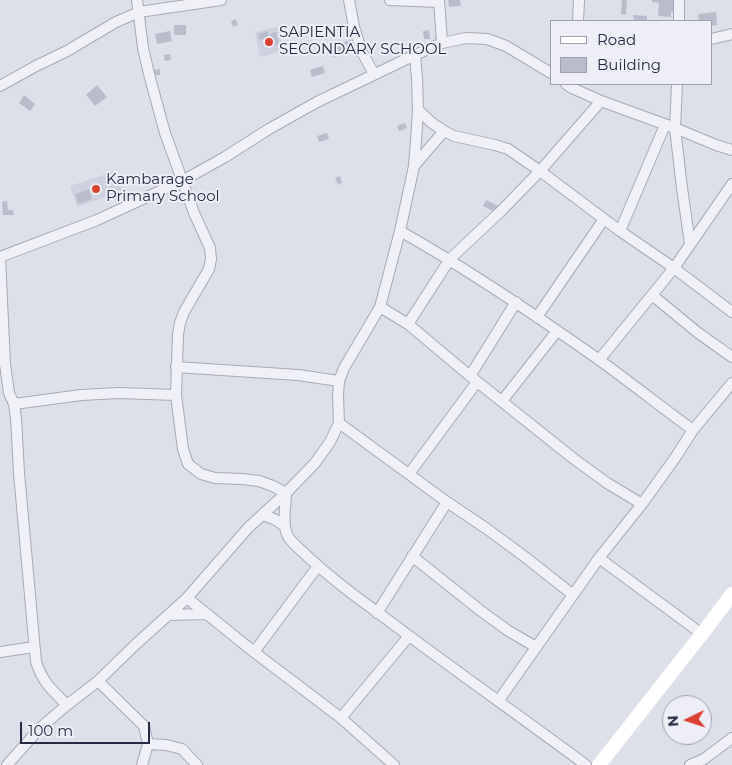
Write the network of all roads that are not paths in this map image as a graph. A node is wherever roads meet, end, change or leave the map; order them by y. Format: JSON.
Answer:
{"nodes":[{"id":1,"x":137,"y":0,"type":"edge"},
{"id":2,"x":220,"y":0,"type":"edge"},
{"id":3,"x":349,"y":0,"type":"edge"},
{"id":4,"x":390,"y":0,"type":"edge"},
{"id":5,"x":579,"y":0,"type":"edge"},
{"id":6,"x":679,"y":0,"type":"edge"},
{"id":7,"x":439,"y":1,"type":"edge"},
{"id":8,"x":139,"y":12,"type":"junction"},
{"id":9,"x":578,"y":20,"type":"edge"},
{"id":10,"x":679,"y":20,"type":"edge"},
{"id":11,"x":732,"y":34,"type":"edge"},
{"id":12,"x":712,"y":39,"type":"edge"},
{"id":13,"x":442,"y":43,"type":"junction"},
{"id":14,"x":415,"y":55,"type":"junction"},
{"id":15,"x":550,"y":72,"type":"edge"},
{"id":16,"x":374,"y":74,"type":"junction"},
{"id":17,"x":570,"y":85,"type":"edge"},
{"id":18,"x":677,"y":85,"type":"edge"},
{"id":19,"x":0,"y":86,"type":"edge"},
{"id":20,"x":601,"y":101,"type":"junction"},
{"id":21,"x":418,"y":110,"type":"junction"},
{"id":22,"x":665,"y":125,"type":"junction"},
{"id":23,"x":675,"y":128,"type":"junction"},
{"id":24,"x":444,"y":131,"type":"junction"},
{"id":25,"x":732,"y":150,"type":"edge"},
{"id":26,"x":414,"y":166,"type":"junction"},
{"id":27,"x":540,"y":171,"type":"junction"},
{"id":28,"x":182,"y":181,"type":"junction"},
{"id":29,"x":732,"y":184,"type":"edge"},
{"id":30,"x":604,"y":219,"type":"junction"},
{"id":31,"x":400,"y":231,"type":"junction"},
{"id":32,"x":620,"y":231,"type":"junction"},
{"id":33,"x":690,"y":244,"type":"junction"},
{"id":34,"x":450,"y":260,"type":"junction"},
{"id":35,"x":674,"y":268,"type":"junction"},
{"id":36,"x":652,"y":295,"type":"junction"},
{"id":37,"x":516,"y":302,"type":"junction"},
{"id":38,"x":380,"y":307,"type":"junction"},
{"id":39,"x":732,"y":312,"type":"edge"},
{"id":40,"x":537,"y":317,"type":"junction"},
{"id":41,"x":408,"y":324,"type":"junction"},
{"id":42,"x":557,"y":331,"type":"junction"},
{"id":43,"x":732,"y":357,"type":"edge"},
{"id":44,"x":599,"y":360,"type":"junction"},
{"id":45,"x":176,"y":367,"type":"junction"},
{"id":46,"x":473,"y":379,"type":"junction"},
{"id":47,"x":339,"y":382,"type":"junction"},
{"id":48,"x":732,"y":384,"type":"edge"},
{"id":49,"x":176,"y":396,"type":"junction"},
{"id":50,"x":502,"y":401,"type":"junction"},
{"id":51,"x":14,"y":404,"type":"junction"},
{"id":52,"x":338,"y":423,"type":"junction"},
{"id":53,"x":693,"y":430,"type":"junction"},
{"id":54,"x":409,"y":474,"type":"junction"},
{"id":55,"x":286,"y":494,"type":"junction"},
{"id":56,"x":447,"y":502,"type":"junction"},
{"id":57,"x":642,"y":504,"type":"junction"},
{"id":58,"x":263,"y":514,"type":"junction"},
{"id":59,"x":285,"y":526,"type":"junction"},
{"id":60,"x":412,"y":556,"type":"junction"},
{"id":61,"x":598,"y":558,"type":"junction"},
{"id":62,"x":318,"y":566,"type":"junction"},
{"id":63,"x":572,"y":594,"type":"junction"},
{"id":64,"x":732,"y":594,"type":"edge"},
{"id":65,"x":188,"y":598,"type":"junction"},
{"id":66,"x":377,"y":612,"type":"junction"},
{"id":67,"x":206,"y":614,"type":"junction"},
{"id":68,"x":168,"y":616,"type":"junction"},
{"id":69,"x":702,"y":634,"type":"junction"},
{"id":70,"x":409,"y":636,"type":"junction"},
{"id":71,"x":34,"y":647,"type":"junction"},
{"id":72,"x":536,"y":647,"type":"junction"},
{"id":73,"x":0,"y":652,"type":"edge"},
{"id":74,"x":254,"y":652,"type":"junction"},
{"id":75,"x":98,"y":681,"type":"junction"},
{"id":76,"x":499,"y":700,"type":"junction"},
{"id":77,"x":67,"y":705,"type":"junction"},
{"id":78,"x":340,"y":718,"type":"junction"},
{"id":79,"x":732,"y":738,"type":"edge"},
{"id":80,"x":148,"y":744,"type":"junction"},
{"id":81,"x":7,"y":765,"type":"edge"},
{"id":82,"x":142,"y":765,"type":"edge"},
{"id":83,"x":197,"y":765,"type":"edge"},
{"id":84,"x":394,"y":765,"type":"edge"},
{"id":85,"x":586,"y":765,"type":"edge"},
{"id":86,"x":599,"y":765,"type":"edge"},
{"id":87,"x":690,"y":765,"type":"edge"}],
"edges":[{"from":1,"to":8,"type":"street"},
{"from":2,"to":8,"type":"street"},
{"from":3,"to":16,"type":"street"},
{"from":4,"to":7,"type":"street"},
{"from":5,"to":9,"type":"street"},
{"from":6,"to":10,"type":"street"},
{"from":7,"to":13,"type":"street"},
{"from":8,"to":19,"type":"street"},
{"from":8,"to":28,"type":"street"},
{"from":11,"to":12,"type":"street"},
{"from":13,"to":14,"type":"street"},
{"from":13,"to":15,"type":"street"},
{"from":14,"to":16,"type":"street"},
{"from":14,"to":21,"type":"street"},
{"from":16,"to":28,"type":"street"},
{"from":17,"to":20,"type":"street"},
{"from":18,"to":23,"type":"street"},
{"from":20,"to":22,"type":"street"},
{"from":20,"to":27,"type":"street"},
{"from":21,"to":24,"type":"street"},
{"from":21,"to":26,"type":"street"},
{"from":22,"to":23,"type":"street"},
{"from":22,"to":32,"type":"street"},
{"from":23,"to":25,"type":"street"},
{"from":23,"to":33,"type":"street"},
{"from":24,"to":26,"type":"street"},
{"from":24,"to":27,"type":"street"},
{"from":26,"to":31,"type":"street"},
{"from":27,"to":30,"type":"street"},
{"from":27,"to":34,"type":"street"},
{"from":28,"to":45,"type":"street"},
{"from":28,"to":51,"type":"street"},
{"from":29,"to":33,"type":"street"},
{"from":30,"to":32,"type":"street"},
{"from":30,"to":40,"type":"street"},
{"from":31,"to":34,"type":"street"},
{"from":31,"to":38,"type":"street"},
{"from":32,"to":35,"type":"street"},
{"from":33,"to":35,"type":"street"},
{"from":34,"to":37,"type":"street"},
{"from":34,"to":41,"type":"street"},
{"from":35,"to":36,"type":"street"},
{"from":35,"to":39,"type":"street"},
{"from":36,"to":43,"type":"street"},
{"from":36,"to":44,"type":"street"},
{"from":37,"to":40,"type":"street"},
{"from":37,"to":46,"type":"street"},
{"from":38,"to":41,"type":"street"},
{"from":38,"to":47,"type":"street"},
{"from":40,"to":42,"type":"street"},
{"from":41,"to":46,"type":"street"},
{"from":42,"to":44,"type":"street"},
{"from":42,"to":50,"type":"street"},
{"from":44,"to":53,"type":"street"},
{"from":45,"to":47,"type":"street"},
{"from":45,"to":49,"type":"street"},
{"from":46,"to":50,"type":"street"},
{"from":46,"to":54,"type":"street"},
{"from":47,"to":52,"type":"street"},
{"from":48,"to":53,"type":"street"},
{"from":49,"to":51,"type":"street"},
{"from":49,"to":55,"type":"street"},
{"from":50,"to":57,"type":"street"},
{"from":51,"to":71,"type":"street"},
{"from":52,"to":54,"type":"street"},
{"from":52,"to":55,"type":"street"},
{"from":53,"to":57,"type":"street"},
{"from":54,"to":56,"type":"street"},
{"from":55,"to":58,"type":"street"},
{"from":55,"to":59,"type":"street"},
{"from":56,"to":60,"type":"street"},
{"from":56,"to":63,"type":"street"},
{"from":57,"to":61,"type":"street"},
{"from":58,"to":59,"type":"street"},
{"from":58,"to":65,"type":"street"},
{"from":59,"to":62,"type":"street"},
{"from":60,"to":66,"type":"street"},
{"from":60,"to":72,"type":"street"},
{"from":61,"to":63,"type":"street"},
{"from":61,"to":69,"type":"street"},
{"from":62,"to":66,"type":"street"},
{"from":62,"to":74,"type":"street"},
{"from":63,"to":72,"type":"street"},
{"from":64,"to":69,"type":"street"},
{"from":65,"to":67,"type":"street"},
{"from":65,"to":68,"type":"street"},
{"from":66,"to":70,"type":"street"},
{"from":67,"to":68,"type":"street"},
{"from":67,"to":74,"type":"street"},
{"from":68,"to":75,"type":"street"},
{"from":69,"to":86,"type":"street"},
{"from":70,"to":76,"type":"street"},
{"from":70,"to":78,"type":"street"},
{"from":71,"to":73,"type":"street"},
{"from":71,"to":77,"type":"street"},
{"from":72,"to":76,"type":"street"},
{"from":74,"to":78,"type":"street"},
{"from":75,"to":77,"type":"street"},
{"from":75,"to":80,"type":"street"},
{"from":76,"to":85,"type":"street"},
{"from":77,"to":81,"type":"street"},
{"from":78,"to":84,"type":"street"},
{"from":79,"to":87,"type":"street"},
{"from":80,"to":82,"type":"street"},
{"from":80,"to":83,"type":"street"}]}
